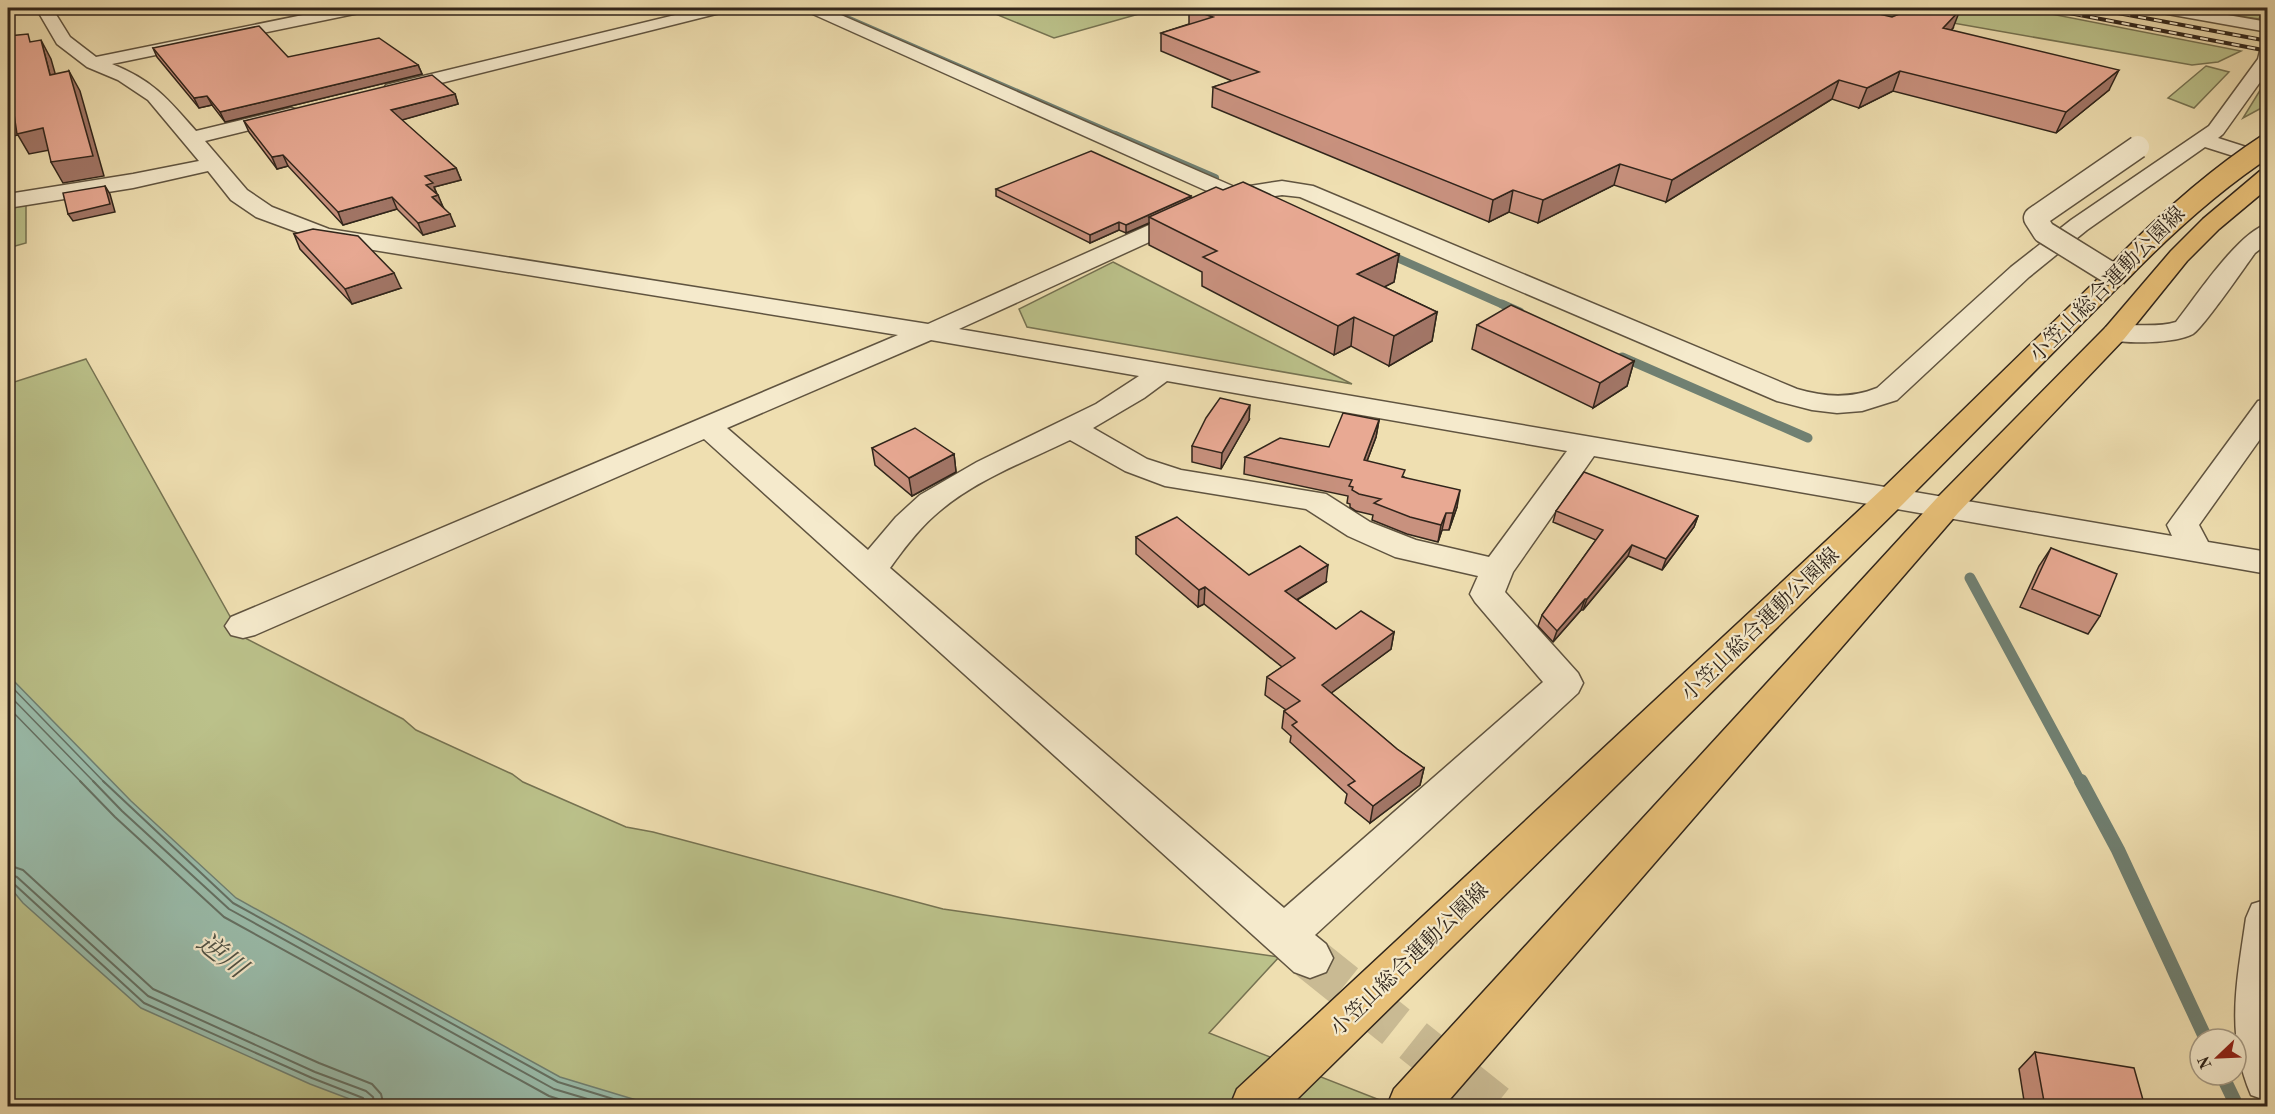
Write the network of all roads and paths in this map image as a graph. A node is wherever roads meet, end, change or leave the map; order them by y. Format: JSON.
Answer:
{"nodes":[{"id":1,"x":44,"y":8,"type":"edge"},
{"id":2,"x":359,"y":8,"type":"edge"},
{"id":3,"x":722,"y":8,"type":"edge"},
{"id":4,"x":812,"y":8,"type":"edge"},
{"id":5,"x":2162,"y":8,"type":"edge"},
{"id":6,"x":2268,"y":27,"type":"edge"},
{"id":7,"x":63,"y":40,"type":"junction"},
{"id":8,"x":40,"y":44,"type":"edge"},
{"id":9,"x":2267,"y":58,"type":"edge"},
{"id":10,"x":93,"y":63,"type":"junction"},
{"id":11,"x":2257,"y":90,"type":"edge"},
{"id":12,"x":375,"y":93,"type":"edge"},
{"id":13,"x":306,"y":110,"type":"edge"},
{"id":14,"x":190,"y":139,"type":"junction"},
{"id":15,"x":2195,"y":145,"type":"junction"},
{"id":16,"x":2268,"y":146,"type":"edge"},
{"id":17,"x":2268,"y":161,"type":"edge"},
{"id":18,"x":212,"y":164,"type":"junction"},
{"id":19,"x":2268,"y":176,"type":"edge"},
{"id":20,"x":1234,"y":195,"type":"junction"},
{"id":21,"x":8,"y":201,"type":"edge"},
{"id":22,"x":2268,"y":231,"type":"edge"},
{"id":23,"x":2115,"y":276,"type":"junction"},
{"id":24,"x":929,"y":332,"type":"junction"},
{"id":25,"x":2115,"y":333,"type":"junction"},
{"id":26,"x":1161,"y":373,"type":"junction"},
{"id":27,"x":2268,"y":407,"type":"edge"},
{"id":28,"x":707,"y":426,"type":"junction"},
{"id":29,"x":1071,"y":428,"type":"junction"},
{"id":30,"x":1587,"y":445,"type":"junction"},
{"id":31,"x":1892,"y":497,"type":"junction"},
{"id":32,"x":1947,"y":506,"type":"junction"},
{"id":33,"x":2196,"y":549,"type":"junction"},
{"id":34,"x":2268,"y":563,"type":"edge"},
{"id":35,"x":870,"y":570,"type":"junction"},
{"id":36,"x":1497,"y":570,"type":"junction"},
{"id":37,"x":243,"y":626,"type":"dead end"},
{"id":38,"x":2268,"y":918,"type":"edge"},
{"id":39,"x":2268,"y":1078,"type":"edge"},
{"id":40,"x":1265,"y":1096,"type":"edge"},
{"id":41,"x":1412,"y":1107,"type":"edge"}],
"edges":[{"from":1,"to":7,"type":"street"},
{"from":2,"to":10,"type":"street"},
{"from":3,"to":12,"type":"street"},
{"from":4,"to":20,"type":"street"},
{"from":5,"to":6,"type":"street"},
{"from":7,"to":8,"type":"street"},
{"from":7,"to":10,"type":"street"},
{"from":9,"to":11,"type":"street"},
{"from":10,"to":14,"type":"street"},
{"from":11,"to":15,"type":"street"},
{"from":13,"to":14,"type":"street"},
{"from":14,"to":18,"type":"street"},
{"from":15,"to":17,"type":"street"},
{"from":15,"to":20,"type":"street"},
{"from":15,"to":23,"type":"street","bridge":true},
{"from":16,"to":23,"type":"main road","name":"小笠山総合運動公園線","bridge":true},
{"from":18,"to":21,"type":"street"},
{"from":18,"to":24,"type":"street"},
{"from":19,"to":25,"type":"main road","name":"小笠山総合運動公園線"},
{"from":20,"to":24,"type":"street"},
{"from":22,"to":25,"type":"street"},
{"from":23,"to":31,"type":"main road","name":"小笠山総合運動公園線"},
{"from":24,"to":26,"type":"street"},
{"from":24,"to":28,"type":"street"},
{"from":25,"to":32,"type":"main road","name":"小笠山総合運動公園線"},
{"from":26,"to":29,"type":"street"},
{"from":26,"to":30,"type":"street"},
{"from":27,"to":33,"type":"street"},
{"from":28,"to":35,"type":"street"},
{"from":28,"to":37,"type":"street"},
{"from":29,"to":35,"type":"street"},
{"from":29,"to":36,"type":"street"},
{"from":30,"to":31,"type":"street"},
{"from":30,"to":36,"type":"street"},
{"from":31,"to":32,"type":"street"},
{"from":31,"to":40,"type":"main road","name":"小笠山総合運動公園線"},
{"from":32,"to":33,"type":"street"},
{"from":32,"to":41,"type":"main road","name":"小笠山総合運動公園線"},
{"from":33,"to":34,"type":"street"},
{"from":35,"to":36,"type":"street"},
{"from":38,"to":39,"type":"street"}]}
